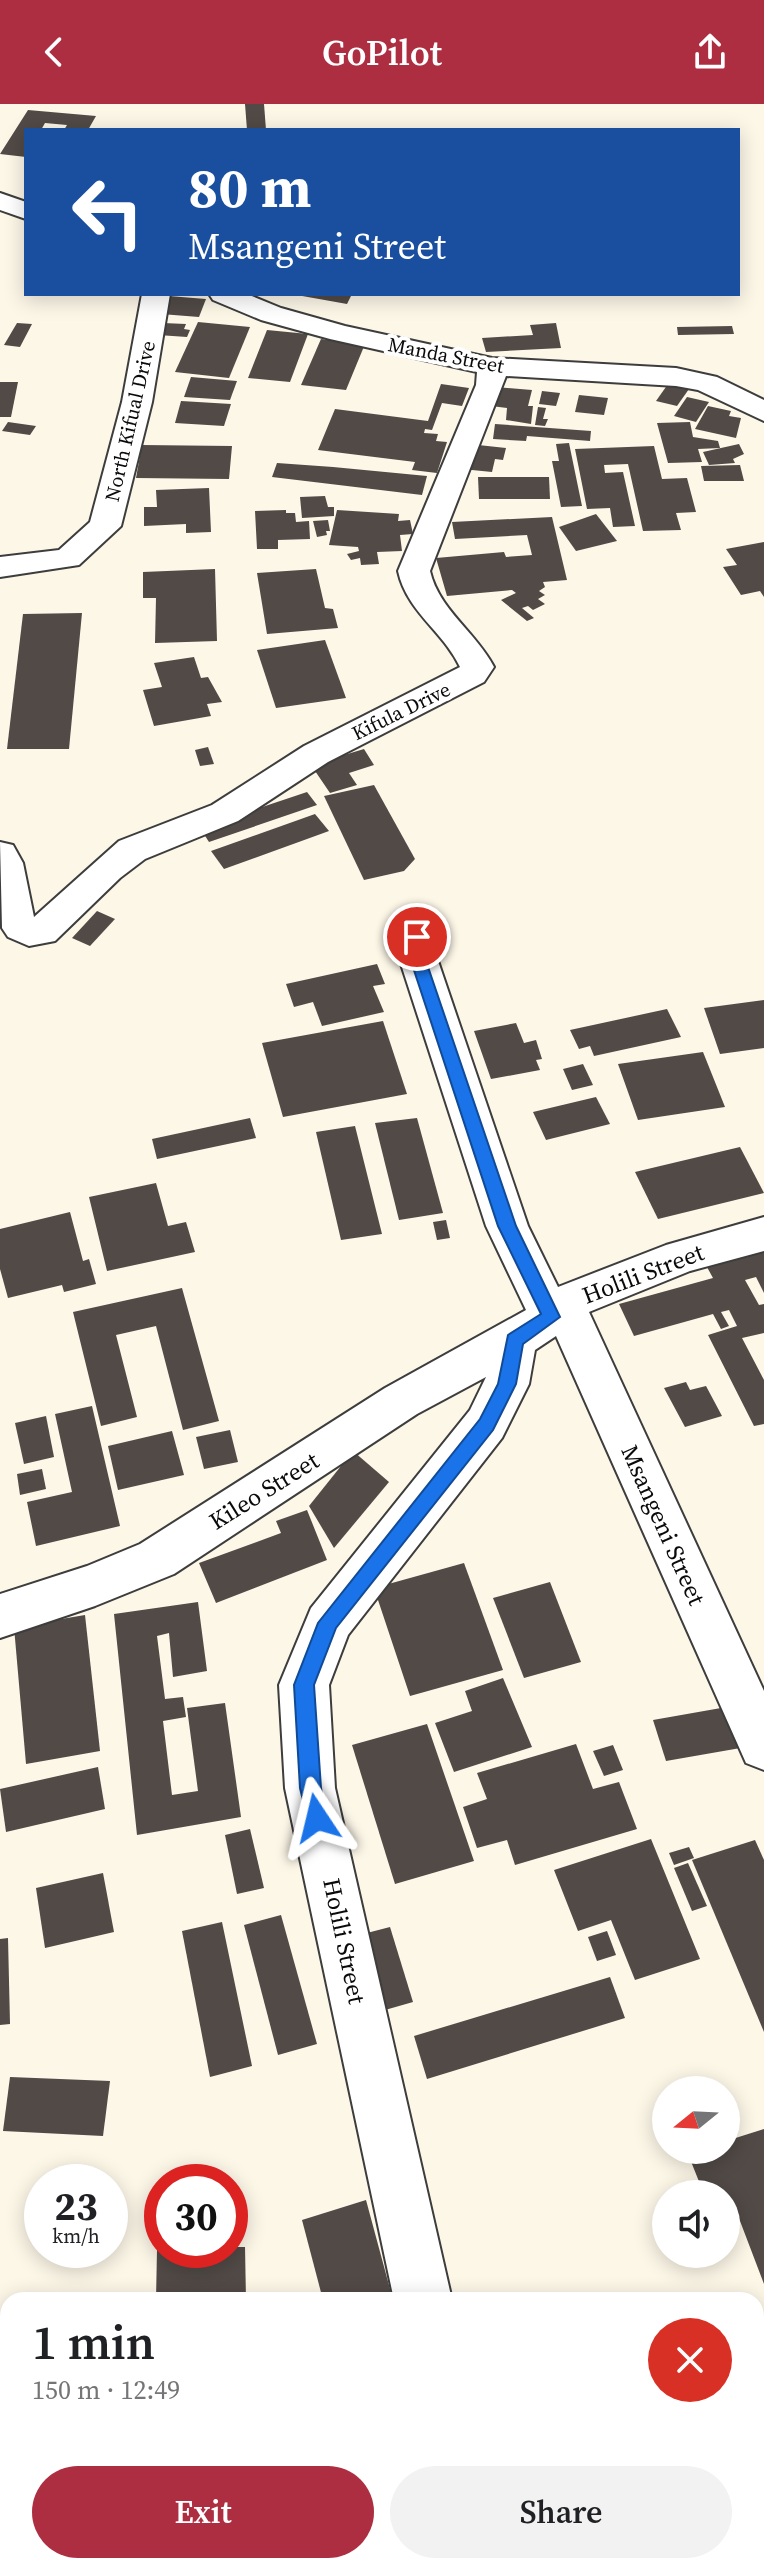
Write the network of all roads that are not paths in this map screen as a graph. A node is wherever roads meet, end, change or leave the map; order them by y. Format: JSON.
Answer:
{"nodes":[{"id":1,"x":0,"y":201,"type":"edge"},
{"id":2,"x":24,"y":210,"type":"edge"},
{"id":3,"x":156,"y":296,"type":"edge"},
{"id":4,"x":228,"y":296,"type":"edge"},
{"id":5,"x":492,"y":367,"type":"junction"},
{"id":6,"x":764,"y":412,"type":"edge"},
{"id":7,"x":0,"y":567,"type":"edge"},
{"id":8,"x":0,"y":854,"type":"edge"},
{"id":9,"x":417,"y":937,"type":"dead end"},
{"id":10,"x":764,"y":1234,"type":"edge"},
{"id":11,"x":543,"y":1321,"type":"junction"},
{"id":12,"x":0,"y":1616,"type":"edge"},
{"id":13,"x":764,"y":1746,"type":"edge"},
{"id":14,"x":421,"y":2292,"type":"edge"}],
"edges":[{"from":1,"to":2,"type":"street"},
{"from":3,"to":7,"type":"street","name":"North Kifual Drive"},
{"from":4,"to":5,"type":"street","name":"Manda Street"},
{"from":5,"to":6,"type":"street","name":"Manda Street"},
{"from":5,"to":8,"type":"street","name":"Kifula Drive"},
{"from":9,"to":11,"type":"street","name":"Msangeni Street"},
{"from":10,"to":11,"type":"street","name":"Holili Street"},
{"from":11,"to":12,"type":"street","name":"Kileo Street"},
{"from":11,"to":13,"type":"street","name":"Msangeni Street"},
{"from":11,"to":14,"type":"street","name":"Holili Street"}]}
